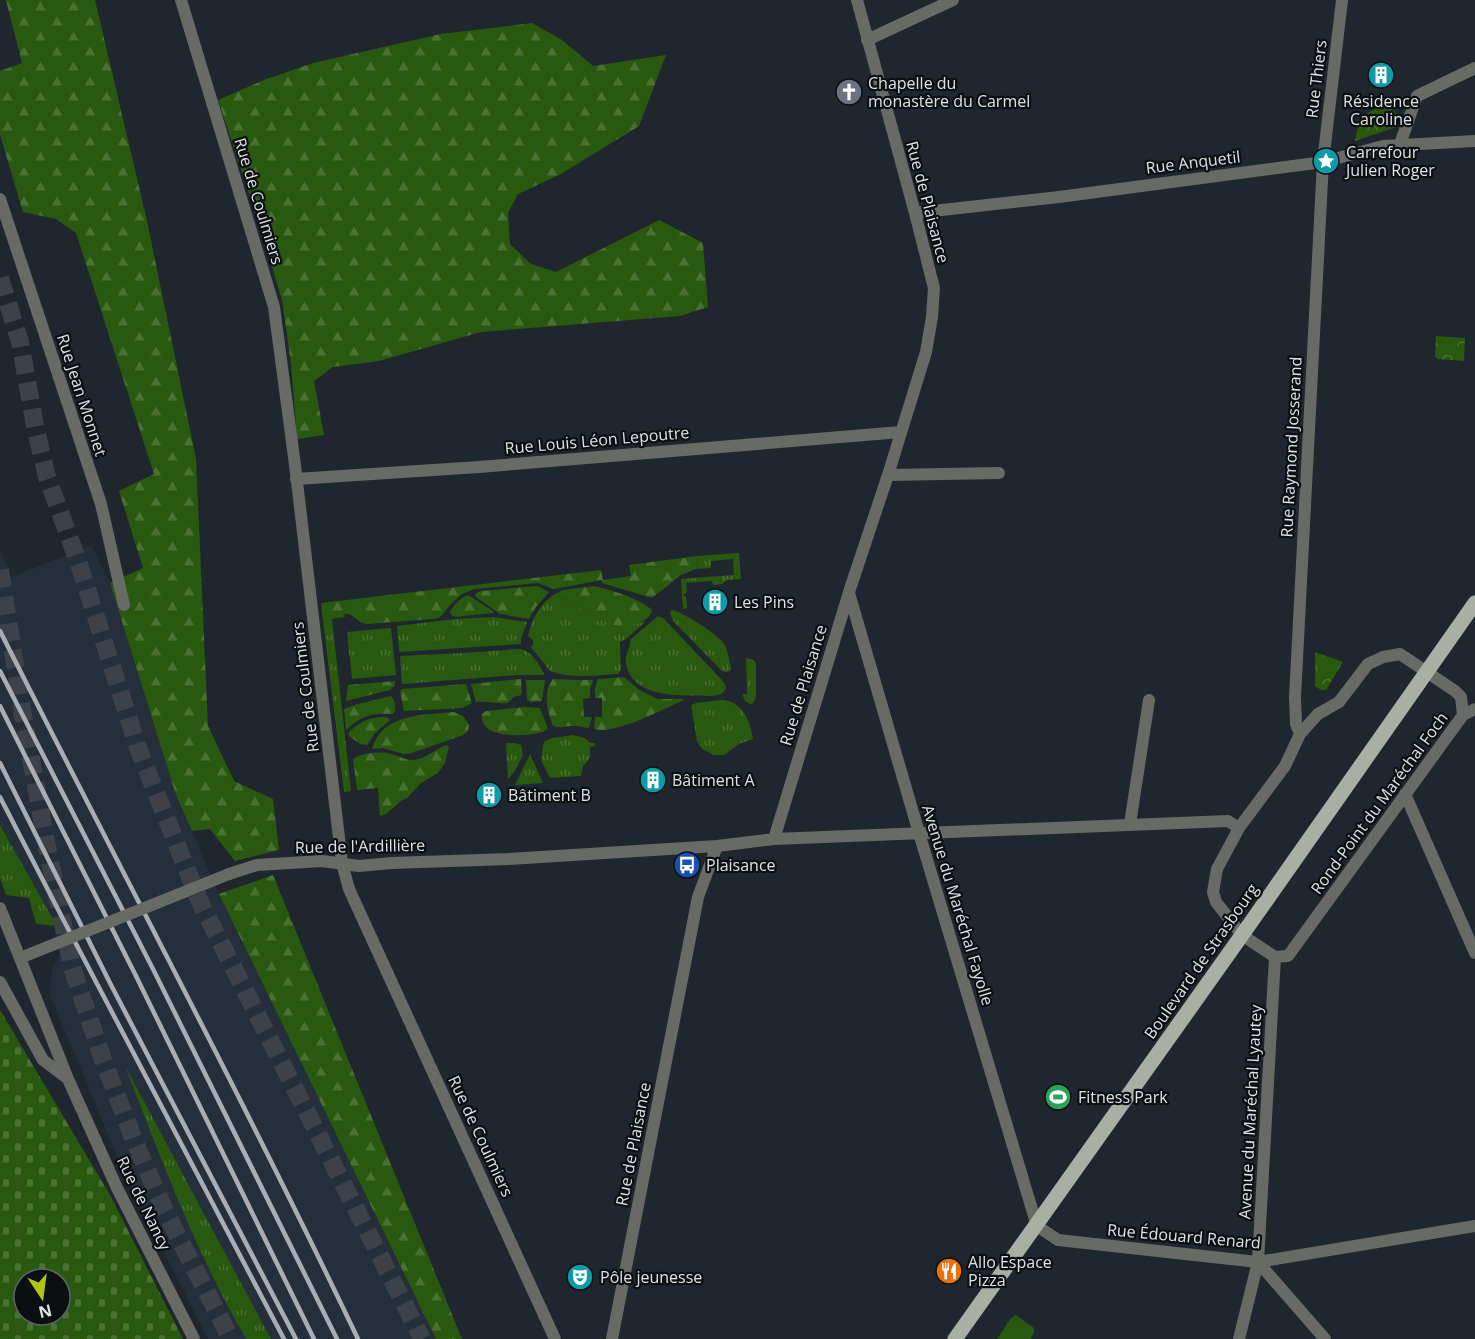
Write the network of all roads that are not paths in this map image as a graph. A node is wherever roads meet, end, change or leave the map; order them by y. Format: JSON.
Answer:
{"nodes":[{"id":1,"x":181,"y":0,"type":"edge"},
{"id":2,"x":857,"y":0,"type":"edge"},
{"id":3,"x":953,"y":0,"type":"edge"},
{"id":4,"x":1342,"y":0,"type":"edge"},
{"id":5,"x":867,"y":40,"type":"junction"},
{"id":6,"x":1475,"y":68,"type":"edge"},
{"id":7,"x":1475,"y":141,"type":"edge"},
{"id":8,"x":1400,"y":144,"type":"junction"},
{"id":9,"x":1323,"y":162,"type":"junction"},
{"id":10,"x":0,"y":199,"type":"edge"},
{"id":11,"x":915,"y":213,"type":"junction"},
{"id":12,"x":901,"y":432,"type":"junction"},
{"id":13,"x":999,"y":472,"type":"dead end"},
{"id":14,"x":888,"y":475,"type":"junction"},
{"id":15,"x":296,"y":479,"type":"junction"},
{"id":16,"x":849,"y":593,"type":"junction"},
{"id":17,"x":1475,"y":603,"type":"edge"},
{"id":18,"x":124,"y":604,"type":"dead end"},
{"id":19,"x":1427,"y":671,"type":"junction"},
{"id":20,"x":1149,"y":699,"type":"dead end"},
{"id":21,"x":1475,"y":709,"type":"edge"},
{"id":22,"x":1463,"y":715,"type":"junction"},
{"id":23,"x":1300,"y":734,"type":"junction"},
{"id":24,"x":1405,"y":794,"type":"junction"},
{"id":25,"x":1130,"y":824,"type":"junction"},
{"id":26,"x":1239,"y":828,"type":"junction"},
{"id":27,"x":919,"y":833,"type":"junction"},
{"id":28,"x":774,"y":839,"type":"junction"},
{"id":29,"x":717,"y":846,"type":"junction"},
{"id":30,"x":342,"y":863,"type":"junction"},
{"id":31,"x":0,"y":908,"type":"edge"},
{"id":32,"x":1242,"y":934,"type":"junction"},
{"id":33,"x":1475,"y":953,"type":"edge"},
{"id":34,"x":1275,"y":957,"type":"junction"},
{"id":35,"x":20,"y":958,"type":"junction"},
{"id":36,"x":0,"y":982,"type":"edge"},
{"id":37,"x":68,"y":1079,"type":"junction"},
{"id":38,"x":1037,"y":1226,"type":"junction"},
{"id":39,"x":1475,"y":1226,"type":"edge"},
{"id":40,"x":1258,"y":1262,"type":"junction"},
{"id":41,"x":194,"y":1339,"type":"edge"},
{"id":42,"x":555,"y":1339,"type":"edge"},
{"id":43,"x":612,"y":1339,"type":"edge"},
{"id":44,"x":955,"y":1339,"type":"edge"},
{"id":45,"x":1239,"y":1339,"type":"edge"},
{"id":46,"x":1325,"y":1339,"type":"edge"}],
"edges":[{"from":1,"to":15,"type":"street","name":"Rue de Coulmiers"},
{"from":2,"to":5,"type":"street","name":"Rue de Plaisance"},
{"from":3,"to":5,"type":"street"},
{"from":4,"to":9,"type":"street","name":"Rue Thiers"},
{"from":5,"to":11,"type":"street","name":"Rue de Plaisance"},
{"from":6,"to":8,"type":"street"},
{"from":7,"to":8,"type":"street","name":"Rue Anquetil"},
{"from":8,"to":9,"type":"street","name":"Rue Anquetil"},
{"from":9,"to":11,"type":"street","name":"Rue Anquetil"},
{"from":9,"to":23,"type":"street","name":"Rue Raymond Josserand"},
{"from":10,"to":18,"type":"street","name":"Rue Jean Monnet"},
{"from":11,"to":12,"type":"street","name":"Rue de Plaisance"},
{"from":12,"to":14,"type":"street","name":"Rue de Plaisance"},
{"from":12,"to":15,"type":"street","name":"Rue Louis Léon Lepoutre"},
{"from":13,"to":14,"type":"street"},
{"from":14,"to":16,"type":"street","name":"Rue de Plaisance"},
{"from":15,"to":30,"type":"street","name":"Rue de Coulmiers"},
{"from":16,"to":27,"type":"street","name":"Avenue du Maréchal Fayolle"},
{"from":16,"to":28,"type":"street","name":"Rue de Plaisance"},
{"from":17,"to":19,"type":"main road","name":"Boulevard de Strasbourg"},
{"from":19,"to":22,"type":"street","name":"Rond-Point du Maréchal Foch"},
{"from":19,"to":23,"type":"street","name":"Rond-Point du Maréchal Foch"},
{"from":19,"to":32,"type":"main road","name":"Boulevard de Strasbourg"},
{"from":20,"to":25,"type":"street"},
{"from":21,"to":22,"type":"street"},
{"from":22,"to":24,"type":"street","name":"Rond-Point du Maréchal Foch"},
{"from":23,"to":26,"type":"street","name":"Rond-Point du Maréchal Foch"},
{"from":24,"to":33,"type":"street"},
{"from":24,"to":34,"type":"street","name":"Rond-Point du Maréchal Foch"},
{"from":25,"to":26,"type":"street"},
{"from":25,"to":27,"type":"street"},
{"from":26,"to":32,"type":"street","name":"Rond-Point du Maréchal Foch"},
{"from":27,"to":28,"type":"street"},
{"from":27,"to":38,"type":"street","name":"Avenue du Maréchal Fayolle"},
{"from":28,"to":29,"type":"street"},
{"from":29,"to":30,"type":"street","name":"Rue de l'Ardillière"},
{"from":29,"to":43,"type":"street","name":"Rue de Plaisance"},
{"from":30,"to":35,"type":"street","name":"Rue de l'Ardillière","bridge":true},
{"from":30,"to":42,"type":"street","name":"Rue de Coulmiers"},
{"from":31,"to":35,"type":"street","name":"Rue de Nancy"},
{"from":32,"to":34,"type":"street","name":"Rond-Point du Maréchal Foch"},
{"from":32,"to":38,"type":"main road","name":"Boulevard de Strasbourg"},
{"from":34,"to":40,"type":"street","name":"Avenue du Maréchal Lyautey"},
{"from":35,"to":37,"type":"street","name":"Rue de Nancy"},
{"from":36,"to":37,"type":"street","name":"Rue de Nancy"},
{"from":37,"to":41,"type":"street","name":"Rue de Nancy"},
{"from":38,"to":40,"type":"street","name":"Rue Édouard Renard"},
{"from":38,"to":44,"type":"main road","name":"Boulevard de Strasbourg"},
{"from":39,"to":40,"type":"street","name":"Rue Édouard Renard"},
{"from":40,"to":45,"type":"street","name":"Avenue du Maréchal Lyautey"},
{"from":40,"to":46,"type":"street"}]}
